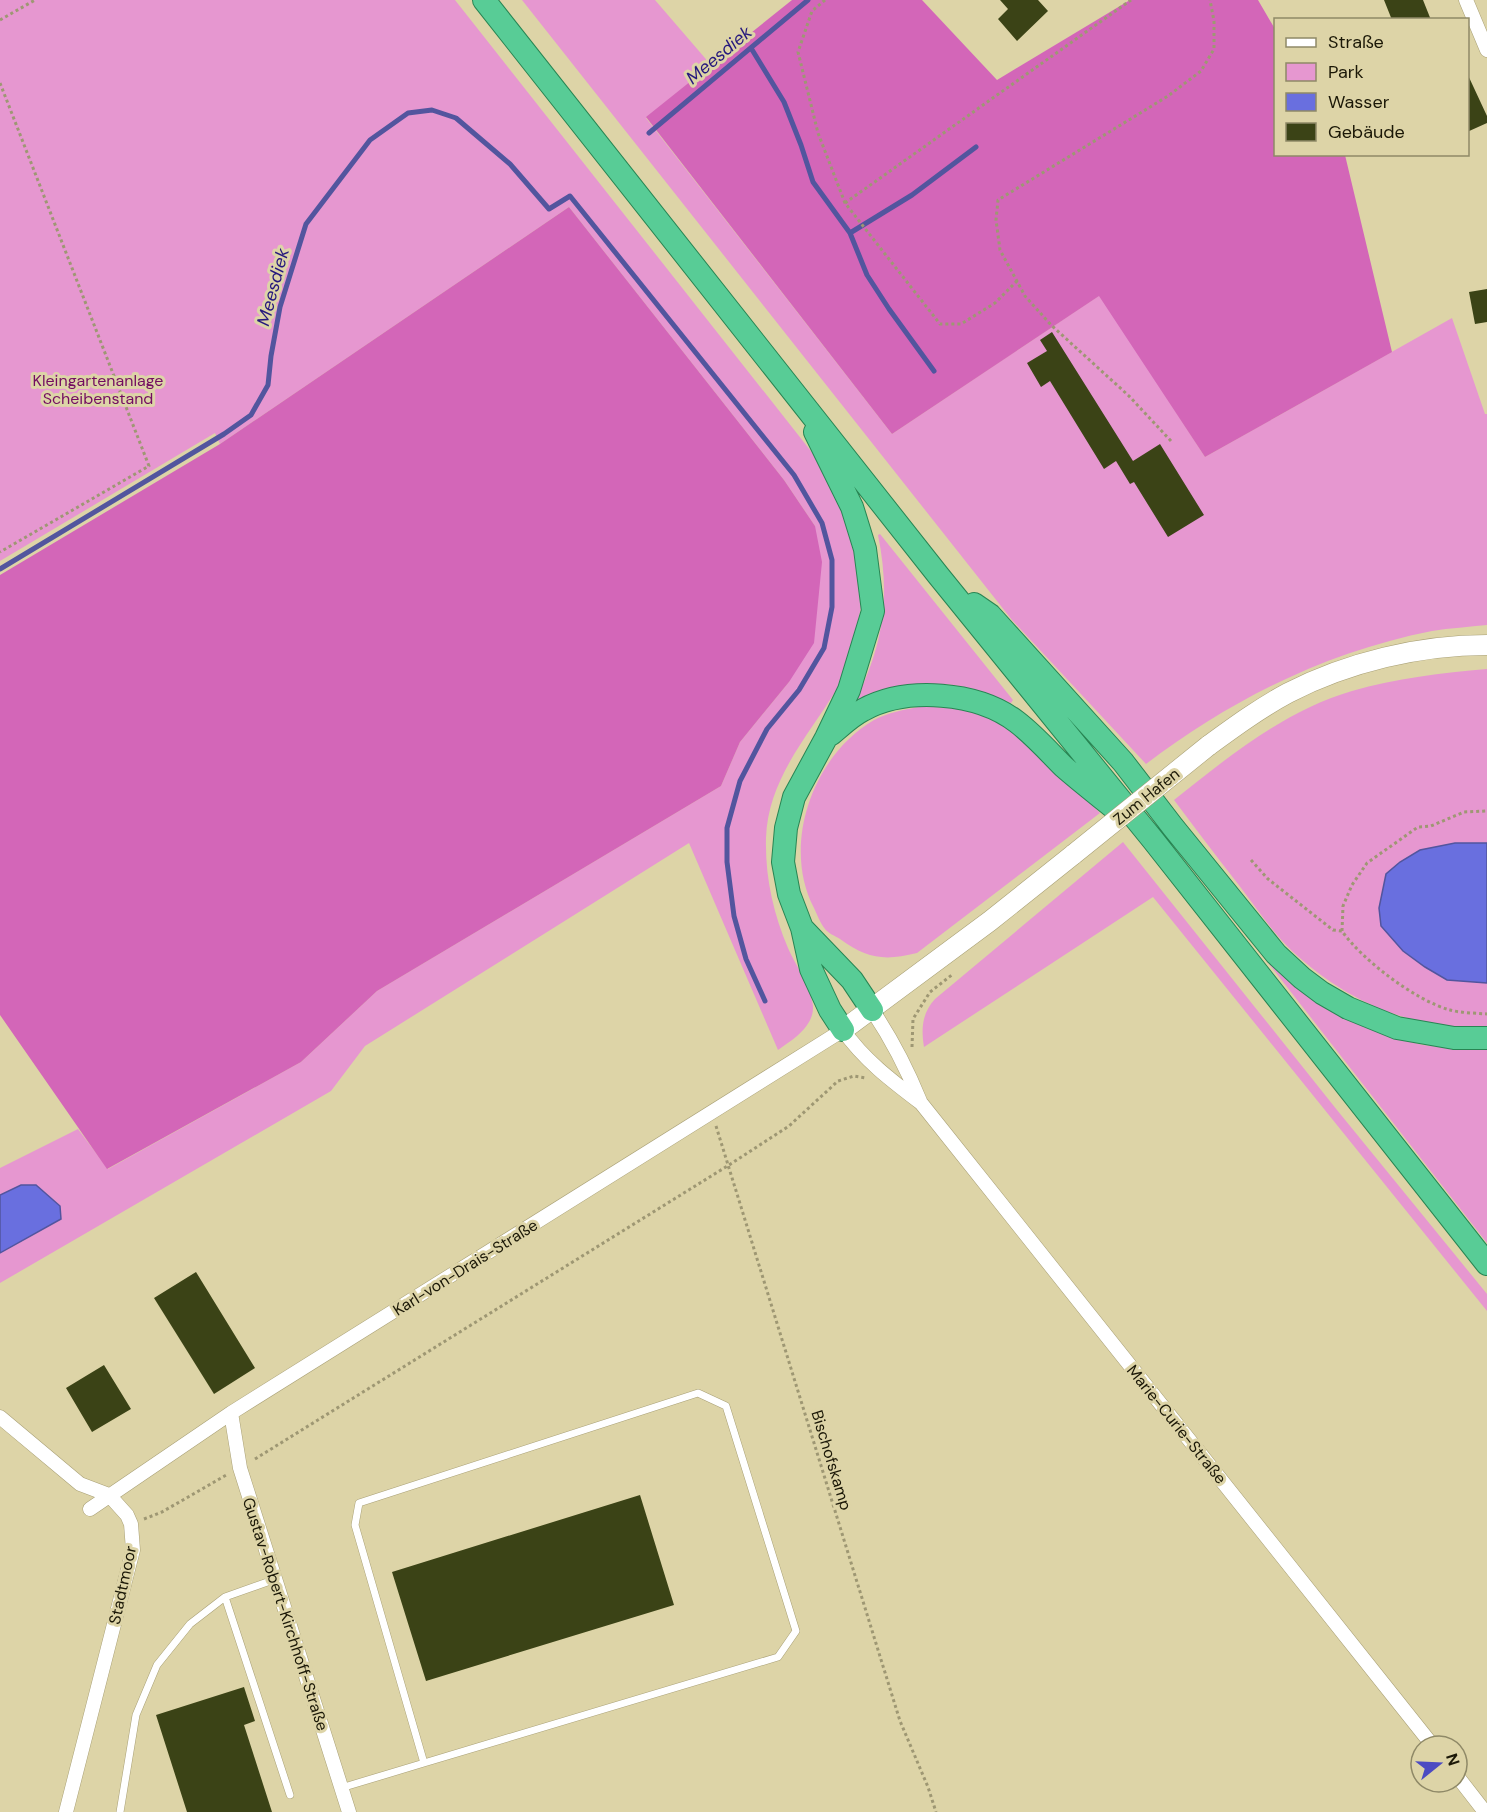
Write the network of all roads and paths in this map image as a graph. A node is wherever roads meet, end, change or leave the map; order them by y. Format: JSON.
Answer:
{"nodes":[{"id":1,"x":35,"y":0,"type":"edge"},
{"id":2,"x":484,"y":0,"type":"edge"},
{"id":3,"x":825,"y":0,"type":"edge"},
{"id":4,"x":1131,"y":0,"type":"edge"},
{"id":5,"x":1210,"y":0,"type":"edge"},
{"id":6,"x":1466,"y":0,"type":"edge"},
{"id":7,"x":0,"y":20,"type":"edge"},
{"id":8,"x":1487,"y":50,"type":"edge"},
{"id":9,"x":0,"y":83,"type":"edge"},
{"id":10,"x":845,"y":203,"type":"junction"},
{"id":11,"x":1017,"y":281,"type":"junction"},
{"id":12,"x":796,"y":393,"type":"junction"},
{"id":13,"x":1171,"y":441,"type":"dead end"},
{"id":14,"x":0,"y":552,"type":"edge"},
{"id":15,"x":945,"y":584,"type":"junction"},
{"id":16,"x":1487,"y":645,"type":"edge"},
{"id":17,"x":826,"y":738,"type":"junction"},
{"id":18,"x":1487,"y":811,"type":"edge"},
{"id":19,"x":1152,"y":840,"type":"junction"},
{"id":20,"x":1251,"y":860,"type":"dead end"},
{"id":21,"x":802,"y":928,"type":"junction"},
{"id":22,"x":1342,"y":931,"type":"junction"},
{"id":23,"x":872,"y":1010,"type":"junction"},
{"id":24,"x":1487,"y":1014,"type":"edge"},
{"id":25,"x":912,"y":1023,"type":"dead end"},
{"id":26,"x":843,"y":1030,"type":"junction"},
{"id":27,"x":1487,"y":1038,"type":"edge"},
{"id":28,"x":905,"y":1052,"type":"dead end"},
{"id":29,"x":872,"y":1077,"type":"dead end"},
{"id":30,"x":921,"y":1103,"type":"junction"},
{"id":31,"x":711,"y":1113,"type":"junction"},
{"id":32,"x":729,"y":1165,"type":"junction"},
{"id":33,"x":1487,"y":1264,"type":"edge"},
{"id":34,"x":231,"y":1413,"type":"junction"},
{"id":35,"x":0,"y":1417,"type":"edge"},
{"id":36,"x":240,"y":1468,"type":"junction"},
{"id":37,"x":109,"y":1495,"type":"junction"},
{"id":38,"x":90,"y":1509,"type":"dead end"},
{"id":39,"x":131,"y":1524,"type":"junction"},
{"id":40,"x":276,"y":1579,"type":"junction"},
{"id":41,"x":225,"y":1597,"type":"junction"},
{"id":42,"x":1423,"y":1734,"type":"edge"},
{"id":43,"x":424,"y":1763,"type":"junction"},
{"id":44,"x":341,"y":1788,"type":"junction"},
{"id":45,"x":1469,"y":1791,"type":"edge"},
{"id":46,"x":290,"y":1796,"type":"dead end"},
{"id":47,"x":66,"y":1812,"type":"edge"},
{"id":48,"x":120,"y":1812,"type":"edge"},
{"id":49,"x":348,"y":1812,"type":"edge"},
{"id":50,"x":936,"y":1812,"type":"edge"},
{"id":51,"x":1485,"y":1812,"type":"edge"}],
"edges":[{"from":1,"to":7,"type":"path"},
{"from":2,"to":12,"type":"highway"},
{"from":3,"to":10,"type":"path"},
{"from":4,"to":10,"type":"path"},
{"from":5,"to":11,"type":"path"},
{"from":6,"to":8,"type":"street"},
{"from":9,"to":14,"type":"path"},
{"from":10,"to":11,"type":"path"},
{"from":11,"to":13,"type":"path"},
{"from":12,"to":15,"type":"highway"},
{"from":12,"to":17,"type":"highway"},
{"from":15,"to":19,"type":"highway"},
{"from":15,"to":27,"type":"highway"},
{"from":16,"to":23,"type":"main road","name":"Zum Hafen","bridge":true},
{"from":17,"to":19,"type":"highway"},
{"from":17,"to":21,"type":"highway"},
{"from":18,"to":22,"type":"path"},
{"from":19,"to":33,"type":"highway"},
{"from":20,"to":22,"type":"path"},
{"from":21,"to":23,"type":"highway"},
{"from":21,"to":26,"type":"highway"},
{"from":22,"to":24,"type":"path"},
{"from":23,"to":26,"type":"main road","name":"Zum Hafen"},
{"from":23,"to":30,"type":"street","name":"Marie-Curie-Straße"},
{"from":25,"to":28,"type":"path"},
{"from":26,"to":30,"type":"street","name":"Marie-Curie-Straße"},
{"from":26,"to":31,"type":"street","name":"Karl-von-Drais-Straße"},
{"from":29,"to":32,"type":"path"},
{"from":30,"to":42,"type":"street","name":"Marie-Curie-Straße"},
{"from":31,"to":32,"type":"path","name":"Bischofskamp"},
{"from":31,"to":34,"type":"street","name":"Karl-von-Drais-Straße"},
{"from":32,"to":36,"type":"path"},
{"from":32,"to":50,"type":"path","name":"Bischofskamp"},
{"from":34,"to":36,"type":"street","name":"Gustav-Robert-Kirchhoff-Straße"},
{"from":34,"to":37,"type":"street","name":"Karl-von-Drais-Straße"},
{"from":35,"to":37,"type":"street","name":"Stadtmoor"},
{"from":36,"to":39,"type":"path"},
{"from":36,"to":40,"type":"street","name":"Gustav-Robert-Kirchhoff-Straße"},
{"from":37,"to":38,"type":"street","name":"Karl-von-Drais-Straße"},
{"from":37,"to":39,"type":"street","name":"Stadtmoor"},
{"from":39,"to":47,"type":"street","name":"Stadtmoor"},
{"from":40,"to":41,"type":"lane"},
{"from":40,"to":44,"type":"street","name":"Gustav-Robert-Kirchhoff-Straße"},
{"from":41,"to":46,"type":"lane"},
{"from":41,"to":48,"type":"lane"},
{"from":43,"to":43,"type":"lane"},
{"from":43,"to":44,"type":"lane"},
{"from":44,"to":49,"type":"street","name":"Gustav-Robert-Kirchhoff-Straße"},
{"from":45,"to":51,"type":"street"}]}
